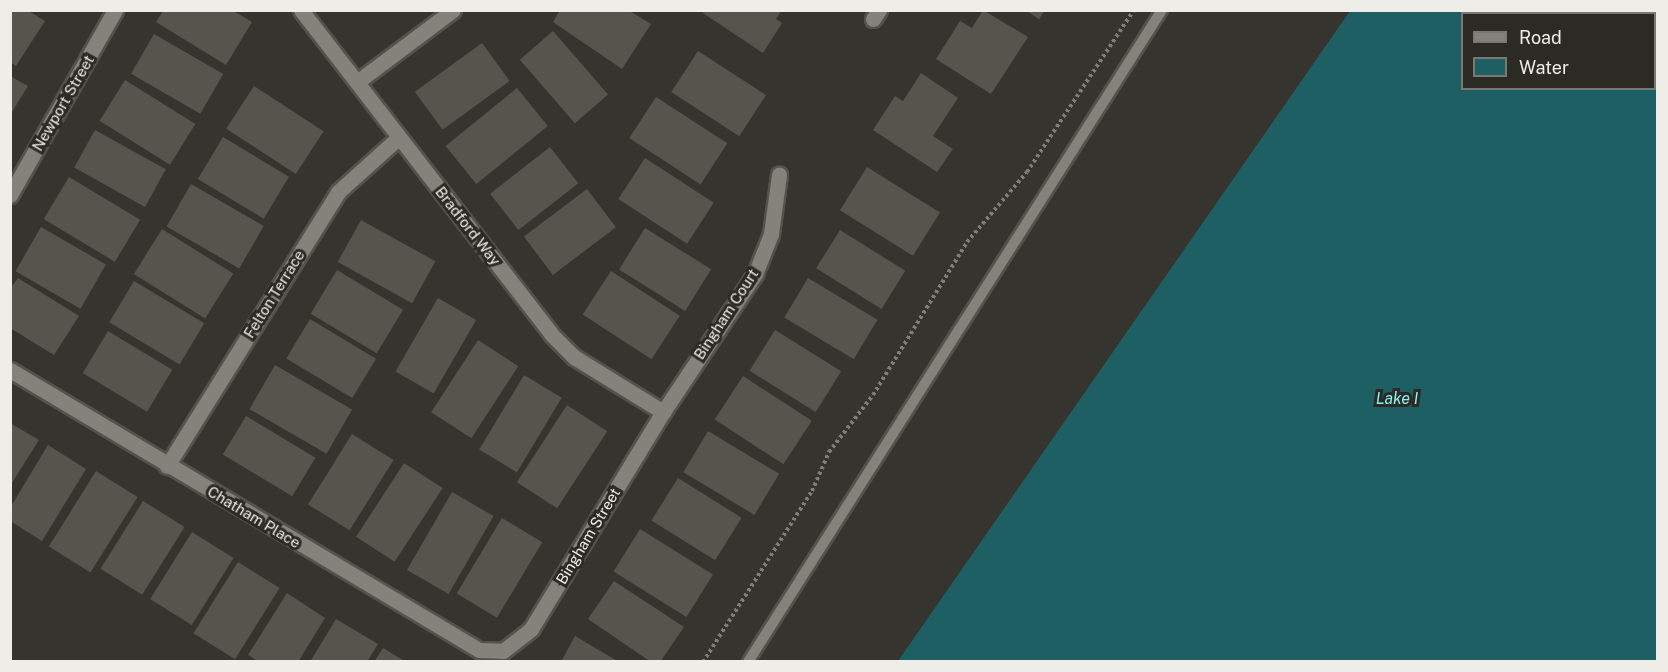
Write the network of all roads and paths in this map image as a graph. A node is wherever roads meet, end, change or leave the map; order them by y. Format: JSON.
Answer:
{"nodes":[{"id":1,"x":115,"y":10,"type":"edge"},
{"id":2,"x":301,"y":10,"type":"edge"},
{"id":3,"x":453,"y":10,"type":"edge"},
{"id":4,"x":1134,"y":10,"type":"edge"},
{"id":5,"x":1162,"y":10,"type":"edge"},
{"id":6,"x":357,"y":82,"type":"junction"},
{"id":7,"x":399,"y":137,"type":"junction"},
{"id":8,"x":779,"y":174,"type":"dead end"},
{"id":9,"x":10,"y":195,"type":"edge"},
{"id":10,"x":10,"y":370,"type":"edge"},
{"id":11,"x":663,"y":411,"type":"junction"},
{"id":12,"x":168,"y":466,"type":"junction"},
{"id":13,"x":504,"y":656,"type":"edge"},
{"id":14,"x":703,"y":662,"type":"edge"},
{"id":15,"x":748,"y":662,"type":"edge"}],
"edges":[{"from":1,"to":9,"type":"street","name":"Newport Street"},
{"from":2,"to":6,"type":"street","name":"Bradford Way"},
{"from":3,"to":6,"type":"street"},
{"from":4,"to":14,"type":"path"},
{"from":5,"to":15,"type":"lane"},
{"from":6,"to":7,"type":"street","name":"Bradford Way"},
{"from":7,"to":11,"type":"street","name":"Bradford Way"},
{"from":7,"to":12,"type":"street","name":"Felton Terrace"},
{"from":8,"to":11,"type":"street","name":"Bingham Court"},
{"from":10,"to":12,"type":"street","name":"Chatham Place"},
{"from":11,"to":13,"type":"street","name":"Bingham Street"},
{"from":12,"to":13,"type":"street","name":"Chatham Place"}]}
